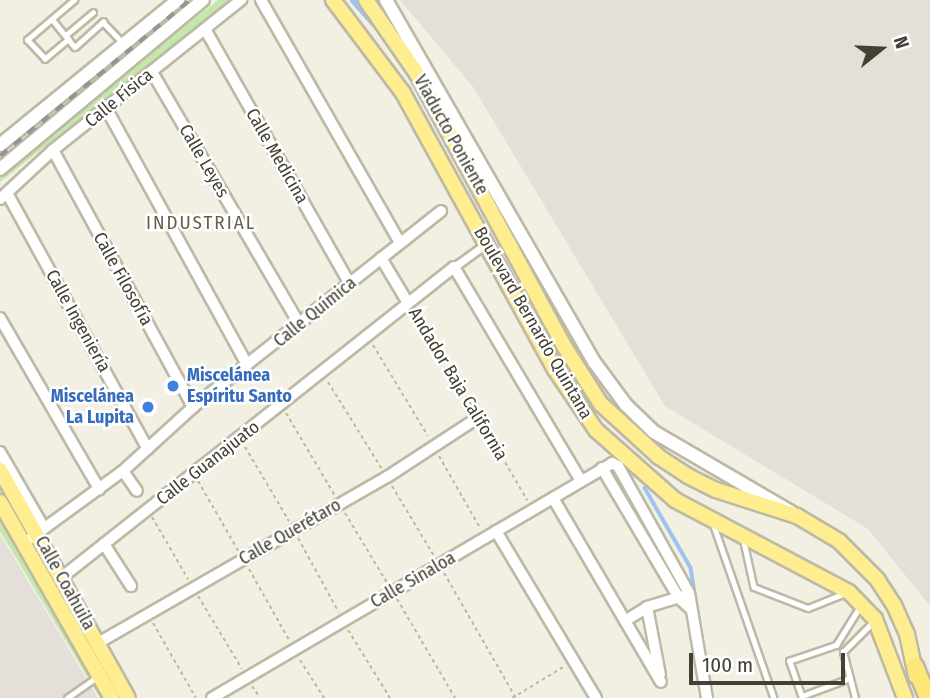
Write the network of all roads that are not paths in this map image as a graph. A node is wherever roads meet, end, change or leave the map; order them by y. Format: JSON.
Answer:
{"nodes":[{"id":1,"x":74,"y":0,"type":"edge"},
{"id":2,"x":178,"y":0,"type":"edge"},
{"id":3,"x":203,"y":0,"type":"edge"},
{"id":4,"x":241,"y":0,"type":"edge"},
{"id":5,"x":261,"y":0,"type":"edge"},
{"id":6,"x":333,"y":0,"type":"edge"},
{"id":7,"x":366,"y":0,"type":"edge"},
{"id":8,"x":386,"y":0,"type":"edge"},
{"id":9,"x":93,"y":12,"type":"dead end"},
{"id":10,"x":52,"y":19,"type":"junction"},
{"id":11,"x":205,"y":29,"type":"junction"},
{"id":12,"x":67,"y":37,"type":"junction"},
{"id":13,"x":123,"y":44,"type":"junction"},
{"id":14,"x":152,"y":72,"type":"junction"},
{"id":15,"x":106,"y":108,"type":"junction"},
{"id":16,"x":0,"y":145,"type":"edge"},
{"id":17,"x":53,"y":150,"type":"junction"},
{"id":18,"x":0,"y":169,"type":"edge"},
{"id":19,"x":4,"y":196,"type":"edge"},
{"id":20,"x":441,"y":211,"type":"dead end"},
{"id":21,"x":400,"y":243,"type":"junction"},
{"id":22,"x":486,"y":244,"type":"junction"},
{"id":23,"x":381,"y":258,"type":"junction"},
{"id":24,"x":454,"y":267,"type":"junction"},
{"id":25,"x":350,"y":284,"type":"junction"},
{"id":26,"x":408,"y":303,"type":"junction"},
{"id":27,"x":0,"y":318,"type":"edge"},
{"id":28,"x":299,"y":324,"type":"junction"},
{"id":29,"x":247,"y":365,"type":"junction"},
{"id":30,"x":193,"y":407,"type":"junction"},
{"id":31,"x":479,"y":417,"type":"road end"},
{"id":32,"x":148,"y":450,"type":"junction"},
{"id":33,"x":0,"y":452,"type":"edge"},
{"id":34,"x":602,"y":468,"type":"junction"},
{"id":35,"x":0,"y":470,"type":"edge"},
{"id":36,"x":123,"y":471,"type":"junction"},
{"id":37,"x":581,"y":481,"type":"junction"},
{"id":38,"x":99,"y":489,"type":"junction"},
{"id":39,"x":137,"y":491,"type":"dead end"},
{"id":40,"x":553,"y":498,"type":"junction"},
{"id":41,"x":0,"y":502,"type":"edge"},
{"id":42,"x":797,"y":516,"type":"junction"},
{"id":43,"x":711,"y":519,"type":"junction"},
{"id":44,"x":41,"y":531,"type":"junction"},
{"id":45,"x":496,"y":531,"type":"junction"},
{"id":46,"x":743,"y":535,"type":"junction"},
{"id":47,"x":25,"y":544,"type":"junction"},
{"id":48,"x":104,"y":544,"type":"junction"},
{"id":49,"x":61,"y":578,"type":"junction"},
{"id":50,"x":131,"y":586,"type":"dead end"},
{"id":51,"x":849,"y":592,"type":"junction"},
{"id":52,"x":684,"y":596,"type":"junction"},
{"id":53,"x":861,"y":604,"type":"junction"},
{"id":54,"x":648,"y":607,"type":"junction"},
{"id":55,"x":875,"y":619,"type":"junction"},
{"id":56,"x":625,"y":621,"type":"junction"},
{"id":57,"x":98,"y":643,"type":"junction"},
{"id":58,"x":915,"y":666,"type":"junction"},
{"id":59,"x":99,"y":676,"type":"junction"},
{"id":60,"x":850,"y":678,"type":"junction"},
{"id":61,"x":802,"y":697,"type":"edge"},
{"id":62,"x":67,"y":698,"type":"edge"},
{"id":63,"x":112,"y":698,"type":"edge"},
{"id":64,"x":128,"y":698,"type":"edge"},
{"id":65,"x":212,"y":698,"type":"edge"},
{"id":66,"x":596,"y":698,"type":"edge"},
{"id":67,"x":707,"y":698,"type":"edge"},
{"id":68,"x":774,"y":698,"type":"edge"},
{"id":69,"x":855,"y":698,"type":"edge"},
{"id":70,"x":905,"y":698,"type":"edge"},
{"id":71,"x":920,"y":698,"type":"edge"},
{"id":72,"x":928,"y":698,"type":"edge"}],
"edges":[{"from":1,"to":10,"type":"lane"},
{"from":2,"to":13,"type":"street"},
{"from":3,"to":18,"type":"street","name":"Calle Física"},
{"from":4,"to":11,"type":"street","name":"Calle Física"},
{"from":5,"to":21,"type":"street"},
{"from":6,"to":22,"type":"main road","name":"Boulevard Bernardo Quintana"},
{"from":7,"to":42,"type":"main road","name":"Viaducto Poniente"},
{"from":8,"to":42,"type":"street","name":"Boulevard Bernardo Quintana"},
{"from":9,"to":12,"type":"lane"},
{"from":10,"to":12,"type":"lane"},
{"from":10,"to":12,"type":"lane"},
{"from":11,"to":14,"type":"street","name":"Calle Física"},
{"from":11,"to":25,"type":"street","name":"Calle Medicina"},
{"from":12,"to":13,"type":"lane"},
{"from":13,"to":16,"type":"street"},
{"from":14,"to":15,"type":"street","name":"Calle Física"},
{"from":14,"to":28,"type":"street","name":"Calle Leyes"},
{"from":15,"to":17,"type":"street","name":"Calle Física"},
{"from":15,"to":29,"type":"street"},
{"from":17,"to":19,"type":"street","name":"Calle Física"},
{"from":17,"to":30,"type":"street","name":"Calle Filosofía"},
{"from":19,"to":32,"type":"street","name":"Calle Ingeniería"},
{"from":20,"to":21,"type":"street","name":"Calle Química"},
{"from":21,"to":23,"type":"street","name":"Calle Química"},
{"from":22,"to":24,"type":"street","name":"Calle Guanajuato"},
{"from":22,"to":43,"type":"main road","name":"Boulevard Bernardo Quintana"},
{"from":23,"to":25,"type":"street","name":"Calle Química"},
{"from":23,"to":26,"type":"street","name":"Andador Baja California"},
{"from":24,"to":26,"type":"street","name":"Calle Guanajuato"},
{"from":24,"to":37,"type":"street"},
{"from":25,"to":28,"type":"street","name":"Calle Química"},
{"from":26,"to":48,"type":"street","name":"Calle Guanajuato"},
{"from":27,"to":38,"type":"street"},
{"from":28,"to":29,"type":"street","name":"Calle Química"},
{"from":29,"to":30,"type":"street","name":"Calle Química"},
{"from":30,"to":32,"type":"street","name":"Calle Química"},
{"from":31,"to":57,"type":"street","name":"Calle Querétaro"},
{"from":32,"to":36,"type":"street","name":"Calle Química"},
{"from":33,"to":44,"type":"street"},
{"from":34,"to":37,"type":"street","name":"Calle Sinaloa"},
{"from":34,"to":52,"type":"street"},
{"from":34,"to":52,"type":"street","name":"Calle Sinaloa"},
{"from":35,"to":44,"type":"main road","name":"Calle Coahuila"},
{"from":36,"to":38,"type":"street","name":"Calle Química"},
{"from":36,"to":39,"type":"street"},
{"from":37,"to":40,"type":"street","name":"Calle Sinaloa"},
{"from":38,"to":44,"type":"street","name":"Calle Química"},
{"from":40,"to":45,"type":"street","name":"Calle Sinaloa"},
{"from":40,"to":56,"type":"street"},
{"from":41,"to":47,"type":"main road","name":"Calle Coahuila"},
{"from":42,"to":58,"type":"main road","name":"Boulevard Bernardo Quintana"},
{"from":43,"to":46,"type":"main road","name":"Boulevard Bernardo Quintana"},
{"from":43,"to":68,"type":"lane"},
{"from":44,"to":47,"type":"street","name":"Calle Química"},
{"from":44,"to":49,"type":"main road","name":"Calle Coahuila"},
{"from":45,"to":65,"type":"street","name":"Calle Sinaloa"},
{"from":45,"to":66,"type":"street"},
{"from":46,"to":51,"type":"main road","name":"Boulevard Bernardo Quintana"},
{"from":46,"to":51,"type":"lane"},
{"from":47,"to":59,"type":"main road","name":"Calle Coahuila"},
{"from":48,"to":49,"type":"street","name":"Calle Guanajuato"},
{"from":48,"to":50,"type":"street"},
{"from":49,"to":57,"type":"main road","name":"Calle Coahuila"},
{"from":51,"to":53,"type":"main road","name":"Boulevard Bernardo Quintana"},
{"from":52,"to":54,"type":"street"},
{"from":52,"to":67,"type":"street"},
{"from":53,"to":55,"type":"main road","name":"Boulevard Bernardo Quintana"},
{"from":53,"to":61,"type":"lane"},
{"from":54,"to":56,"type":"street"},
{"from":54,"to":56,"type":"street"},
{"from":55,"to":60,"type":"lane"},
{"from":55,"to":70,"type":"main road","name":"Boulevard Bernardo Quintana"},
{"from":57,"to":64,"type":"main road","name":"Calle Coahuila"},
{"from":58,"to":71,"type":"main road","name":"Boulevard Bernardo Quintana"},
{"from":58,"to":72,"type":"highway"},
{"from":59,"to":62,"type":"lane"},
{"from":59,"to":63,"type":"main road","name":"Calle Coahuila"},
{"from":60,"to":61,"type":"lane"},
{"from":60,"to":69,"type":"lane"}]}
